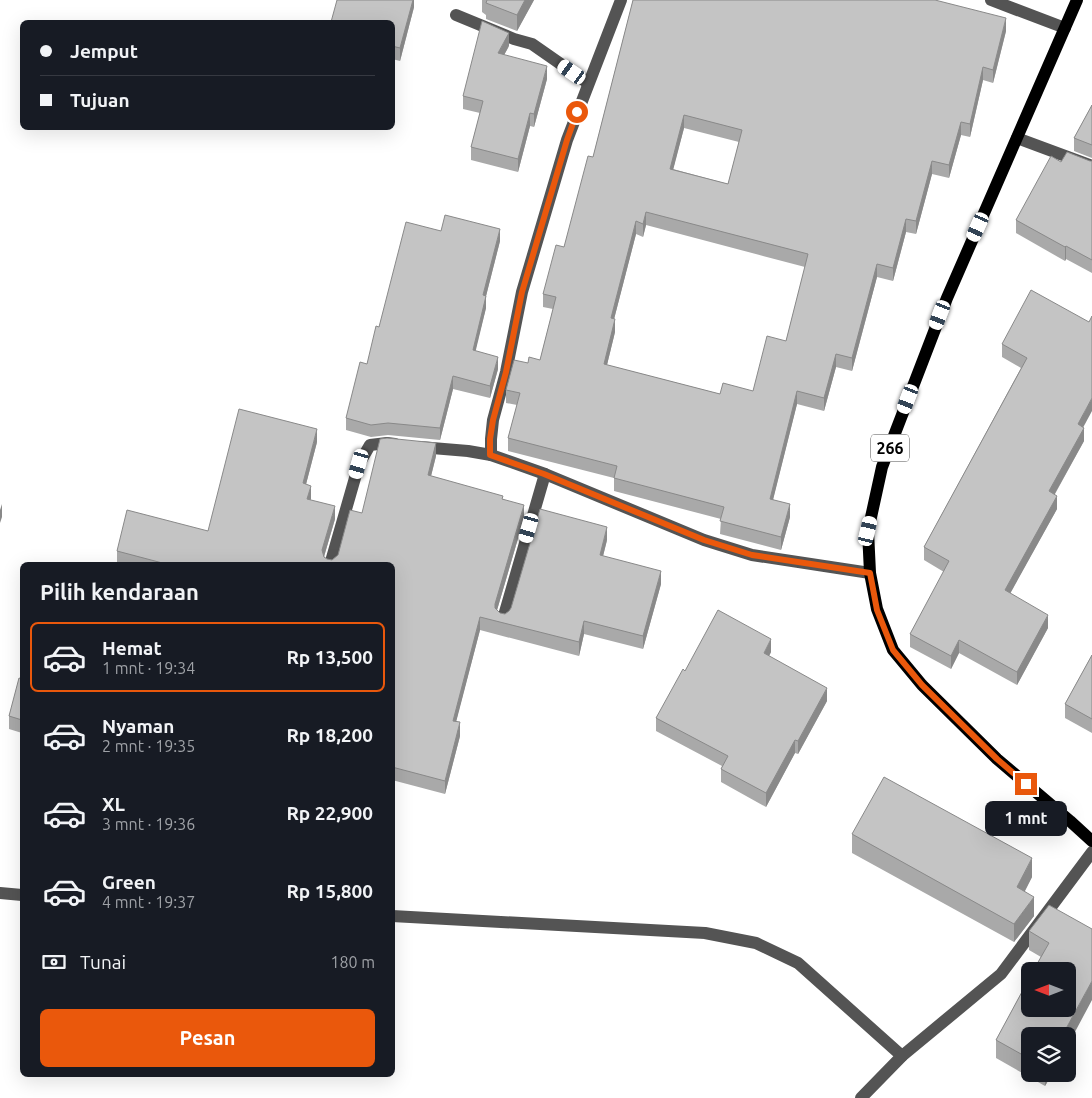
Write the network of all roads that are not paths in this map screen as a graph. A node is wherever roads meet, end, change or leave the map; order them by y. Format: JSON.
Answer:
{"nodes":[{"id":1,"x":621,"y":0,"type":"edge"},
{"id":2,"x":991,"y":0,"type":"edge"},
{"id":3,"x":1077,"y":0,"type":"edge"},
{"id":4,"x":456,"y":15,"type":"dead end"},
{"id":5,"x":1065,"y":28,"type":"junction"},
{"id":6,"x":588,"y":83,"type":"junction"},
{"id":7,"x":1017,"y":138,"type":"junction"},
{"id":8,"x":1092,"y":166,"type":"edge"},
{"id":9,"x":490,"y":455,"type":"junction"},
{"id":10,"x":544,"y":474,"type":"junction"},
{"id":11,"x":331,"y":562,"type":"edge"},
{"id":12,"x":870,"y":573,"type":"junction"},
{"id":13,"x":503,"y":619,"type":"edge"},
{"id":14,"x":1092,"y":841,"type":"edge"},
{"id":15,"x":1092,"y":852,"type":"edge"},
{"id":16,"x":0,"y":893,"type":"edge"},
{"id":17,"x":20,"y":895,"type":"edge"},
{"id":18,"x":395,"y":916,"type":"edge"},
{"id":19,"x":902,"y":1056,"type":"junction"},
{"id":20,"x":861,"y":1098,"type":"edge"}],
"edges":[{"from":1,"to":6,"type":"street"},
{"from":2,"to":5,"type":"street"},
{"from":3,"to":5,"type":"main road","number":"266"},
{"from":4,"to":6,"type":"street"},
{"from":5,"to":7,"type":"main road","number":"266"},
{"from":6,"to":9,"type":"street"},
{"from":7,"to":8,"type":"street"},
{"from":7,"to":12,"type":"main road","number":"266"},
{"from":9,"to":10,"type":"street"},
{"from":9,"to":11,"type":"street"},
{"from":10,"to":12,"type":"street"},
{"from":10,"to":13,"type":"street"},
{"from":12,"to":14,"type":"main road","number":"266"},
{"from":15,"to":19,"type":"street"},
{"from":16,"to":17,"type":"street"},
{"from":18,"to":19,"type":"street"},
{"from":19,"to":20,"type":"street"}]}
